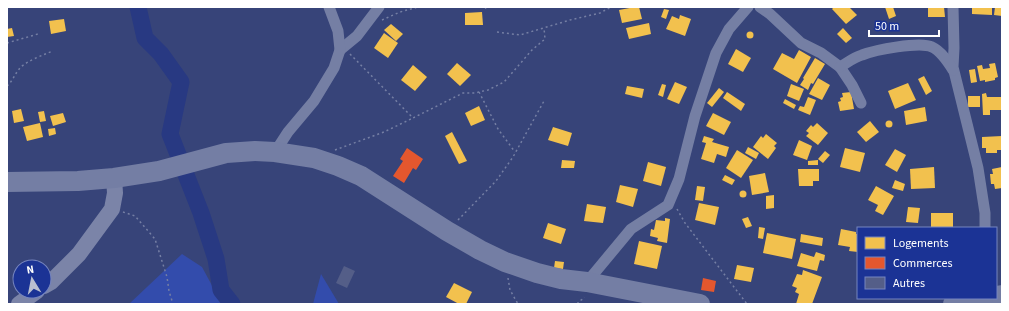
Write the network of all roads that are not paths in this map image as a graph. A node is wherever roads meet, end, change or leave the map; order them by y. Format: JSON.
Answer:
{"nodes":[{"id":1,"x":329,"y":7,"type":"edge"},
{"id":2,"x":379,"y":7,"type":"edge"},
{"id":3,"x":748,"y":7,"type":"edge"},
{"id":4,"x":760,"y":7,"type":"edge"},
{"id":5,"x":953,"y":7,"type":"edge"},
{"id":6,"x":341,"y":49,"type":"junction"},
{"id":7,"x":840,"y":67,"type":"junction"},
{"id":8,"x":953,"y":70,"type":"junction"},
{"id":9,"x":861,"y":103,"type":"dead end"},
{"id":10,"x":275,"y":152,"type":"junction"},
{"id":11,"x":114,"y":178,"type":"junction"},
{"id":12,"x":7,"y":182,"type":"edge"},
{"id":13,"x":985,"y":227,"type":"edge"},
{"id":14,"x":52,"y":281,"type":"edge"},
{"id":15,"x":587,"y":282,"type":"junction"},
{"id":16,"x":978,"y":299,"type":"edge"},
{"id":17,"x":700,"y":304,"type":"edge"},
{"id":18,"x":953,"y":304,"type":"edge"}],
"edges":[{"from":1,"to":6,"type":"street"},
{"from":2,"to":6,"type":"street"},
{"from":3,"to":15,"type":"street"},
{"from":4,"to":7,"type":"street"},
{"from":5,"to":8,"type":"street"},
{"from":6,"to":10,"type":"street"},
{"from":7,"to":8,"type":"street"},
{"from":7,"to":9,"type":"street"},
{"from":8,"to":13,"type":"street"},
{"from":10,"to":11,"type":"highway"},
{"from":10,"to":15,"type":"highway"},
{"from":11,"to":12,"type":"highway"},
{"from":11,"to":14,"type":"street"},
{"from":15,"to":17,"type":"highway"},
{"from":16,"to":18,"type":"highway"}]}
